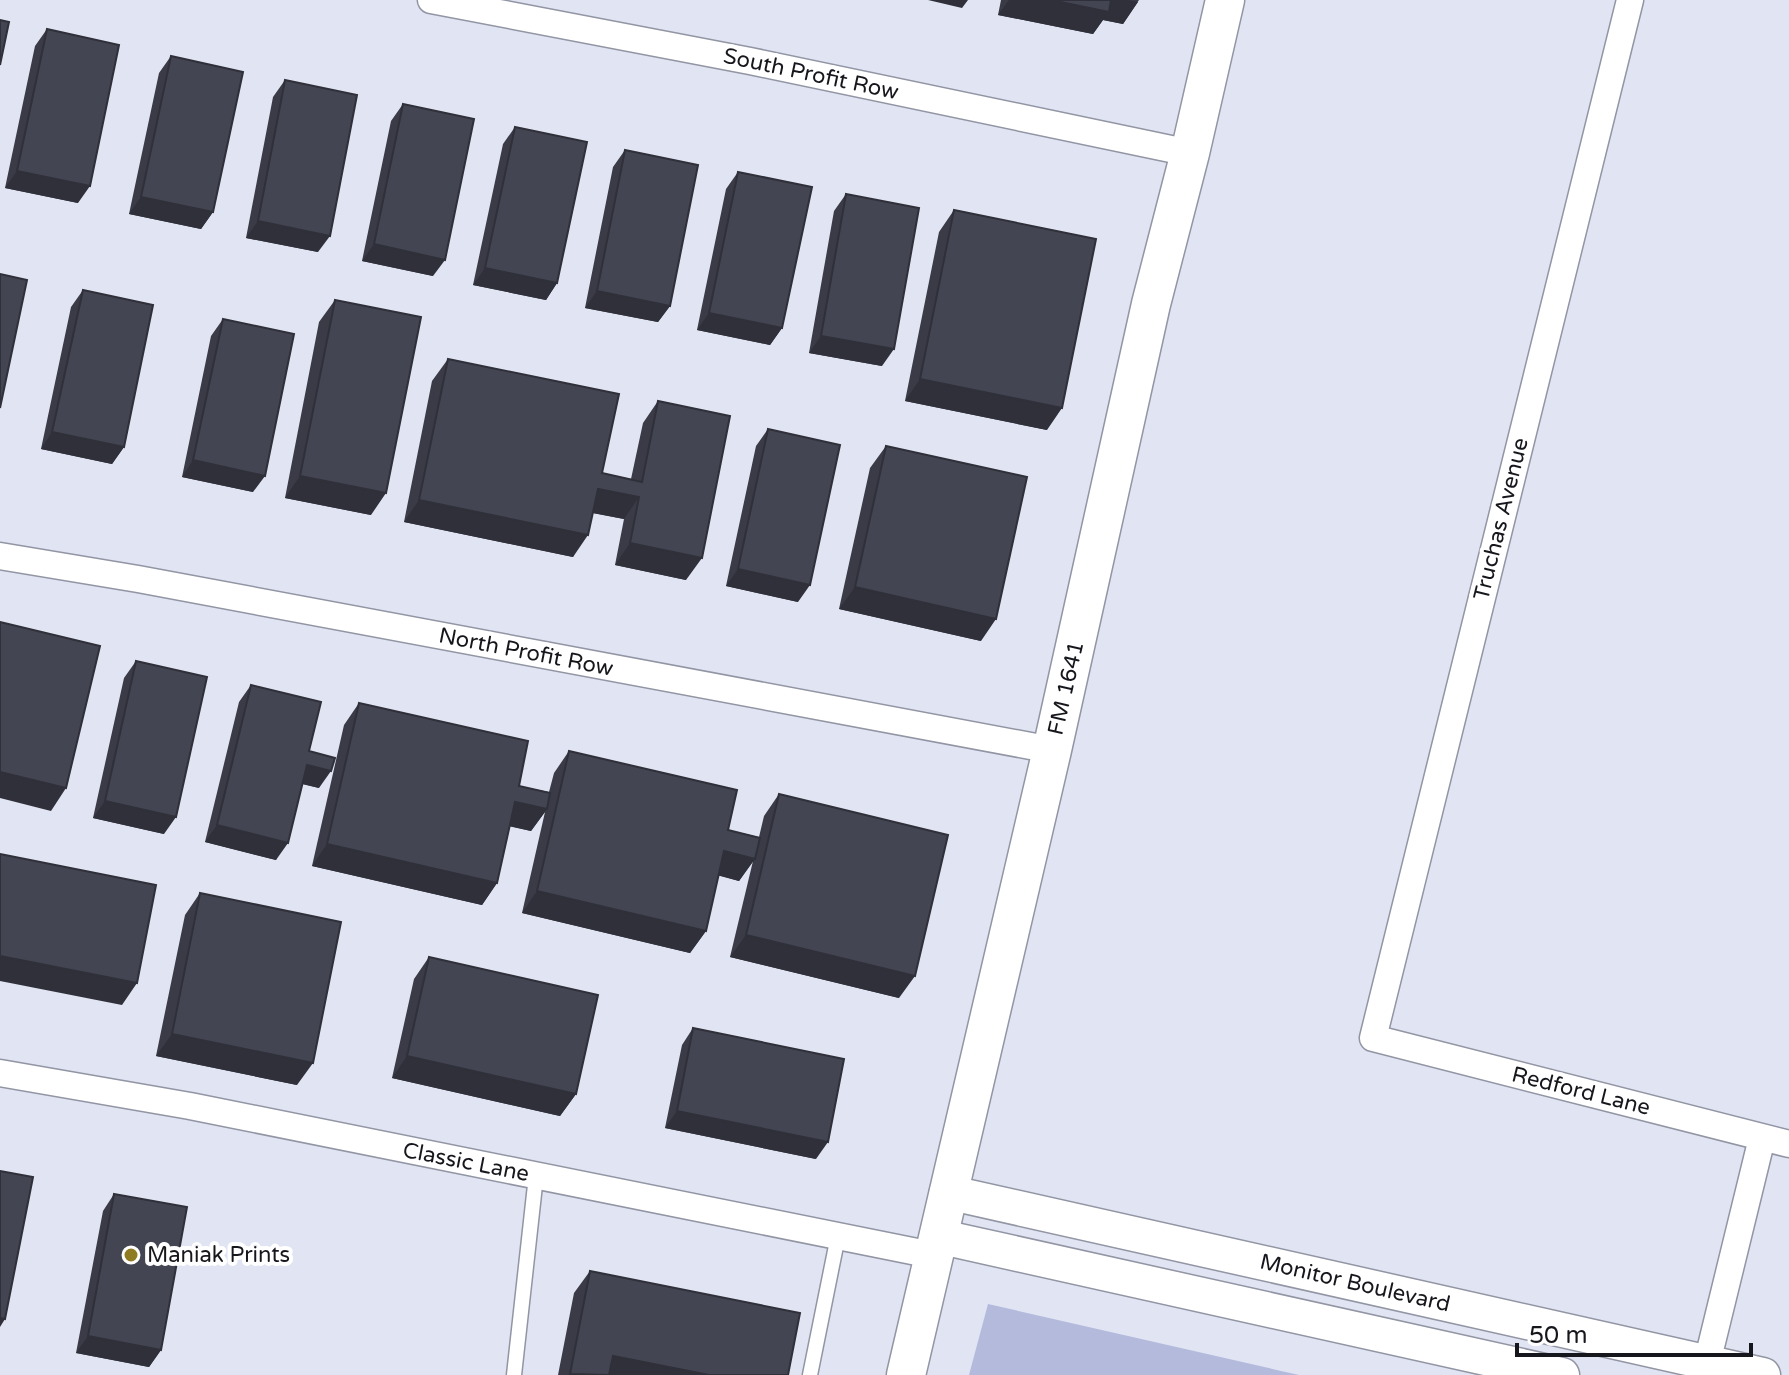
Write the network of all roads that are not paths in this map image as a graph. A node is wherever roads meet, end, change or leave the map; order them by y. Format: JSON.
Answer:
{"nodes":[{"id":1,"x":431,"y":0,"type":"edge"},
{"id":2,"x":1225,"y":0,"type":"edge"},
{"id":3,"x":1630,"y":0,"type":"edge"},
{"id":4,"x":1190,"y":153,"type":"junction"},
{"id":5,"x":0,"y":556,"type":"edge"},
{"id":6,"x":1052,"y":750,"type":"junction"},
{"id":7,"x":1373,"y":1038,"type":"joint"},
{"id":8,"x":0,"y":1073,"type":"edge"},
{"id":9,"x":1762,"y":1138,"type":"junction"},
{"id":10,"x":1789,"y":1144,"type":"edge"},
{"id":11,"x":536,"y":1176,"type":"junction"},
{"id":12,"x":947,"y":1192,"type":"junction"},
{"id":13,"x":838,"y":1236,"type":"junction"},
{"id":14,"x":934,"y":1245,"type":"junction"},
{"id":15,"x":1706,"y":1369,"type":"edge"},
{"id":16,"x":514,"y":1375,"type":"edge"},
{"id":17,"x":810,"y":1375,"type":"edge"},
{"id":18,"x":906,"y":1375,"type":"edge"},
{"id":19,"x":1562,"y":1375,"type":"edge"},
{"id":20,"x":1763,"y":1375,"type":"edge"}],
"edges":[{"from":1,"to":4,"type":"street","name":"South Profit Row"},
{"from":2,"to":4,"type":"main road","name":"FM 1641","number":"FM 1641"},
{"from":3,"to":7,"type":"street","name":"Truchas Avenue"},
{"from":4,"to":6,"type":"main road","name":"FM 1641","number":"FM 1641"},
{"from":5,"to":6,"type":"street","name":"North Profit Row"},
{"from":6,"to":12,"type":"main road","name":"FM 1641","number":"FM 1641"},
{"from":7,"to":9,"type":"street","name":"Redford Lane"},
{"from":8,"to":11,"type":"street","name":"Classic Lane"},
{"from":9,"to":10,"type":"street","name":"Redford Lane"},
{"from":9,"to":15,"type":"street"},
{"from":11,"to":13,"type":"street","name":"Classic Lane"},
{"from":11,"to":16,"type":"lane"},
{"from":12,"to":14,"type":"main road","name":"FM 1641","number":"FM 1641"},
{"from":12,"to":15,"type":"street","name":"Monitor Boulevard"},
{"from":13,"to":14,"type":"street","name":"Classic Lane"},
{"from":13,"to":17,"type":"lane"},
{"from":14,"to":18,"type":"main road","name":"FM 1641","number":"FM 1641"},
{"from":14,"to":19,"type":"street","name":"Monitor Boulevard"},
{"from":15,"to":20,"type":"street","name":"Monitor Boulevard"}]}
